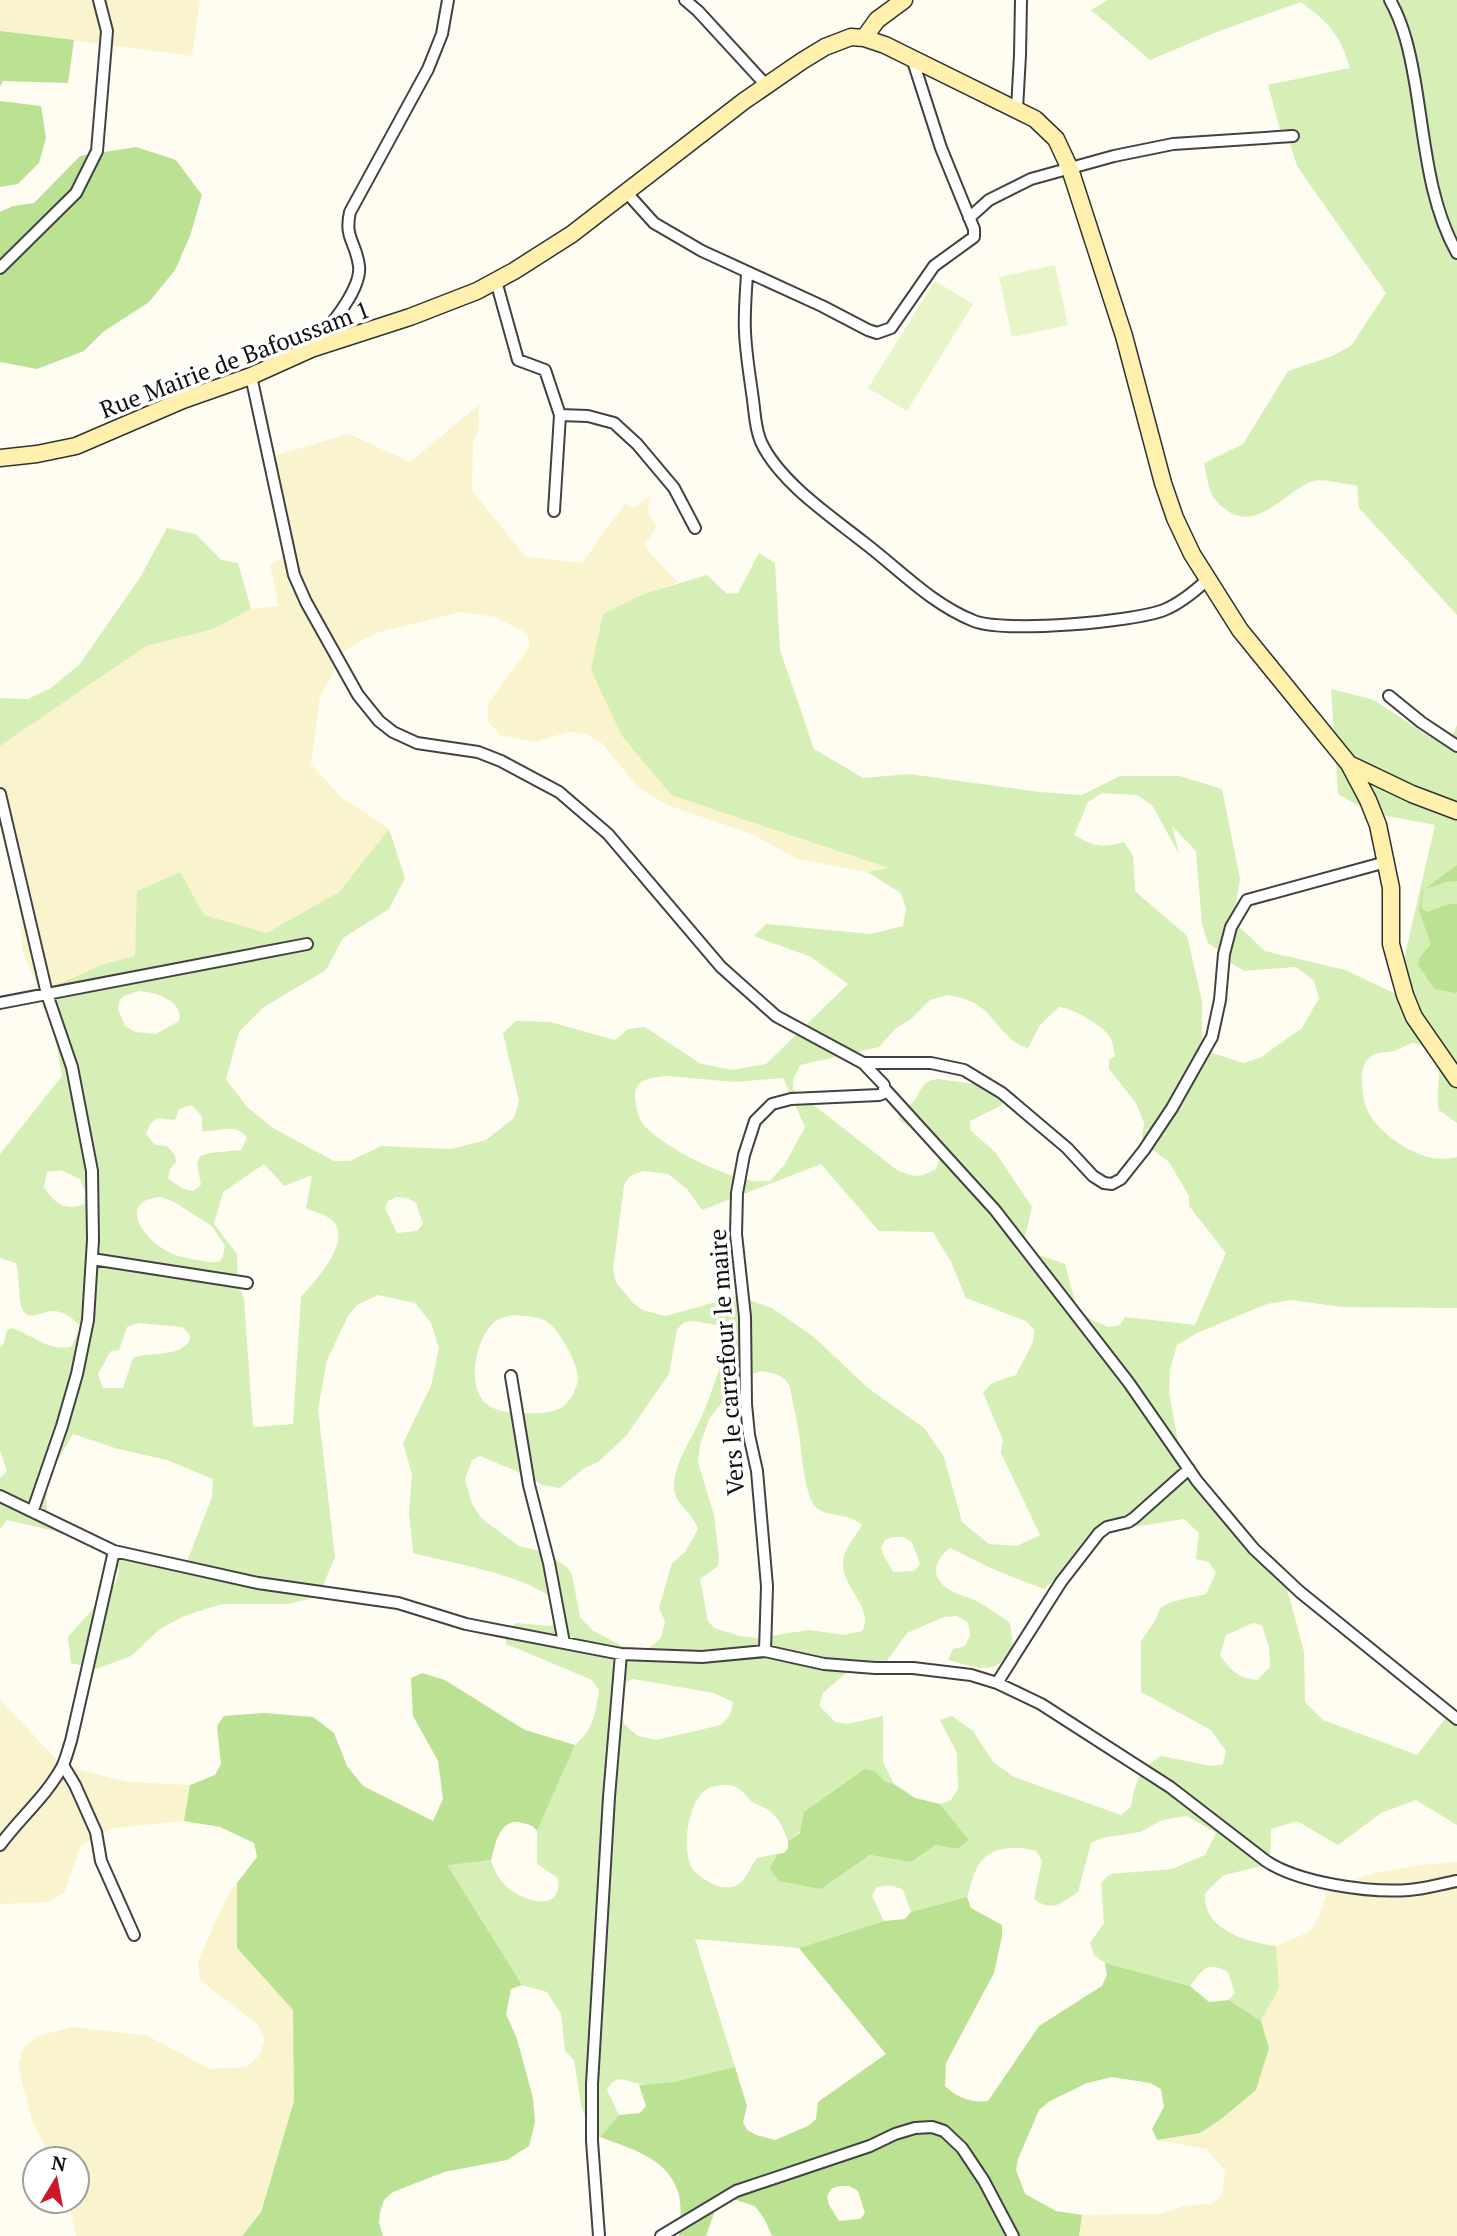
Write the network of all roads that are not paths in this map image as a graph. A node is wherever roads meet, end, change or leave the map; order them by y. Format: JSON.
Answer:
{"nodes":[{"id":1,"x":99,"y":0,"type":"edge"},
{"id":2,"x":448,"y":0,"type":"edge"},
{"id":3,"x":685,"y":0,"type":"edge"},
{"id":4,"x":904,"y":0,"type":"edge"},
{"id":5,"x":1021,"y":0,"type":"edge"},
{"id":6,"x":1390,"y":0,"type":"edge"},
{"id":7,"x":864,"y":38,"type":"junction"},
{"id":8,"x":912,"y":58,"type":"junction"},
{"id":9,"x":766,"y":85,"type":"junction"},
{"id":10,"x":1017,"y":109,"type":"junction"},
{"id":11,"x":1293,"y":136,"type":"dead end"},
{"id":12,"x":1070,"y":169,"type":"junction"},
{"id":13,"x":627,"y":193,"type":"junction"},
{"id":14,"x":970,"y":218,"type":"junction"},
{"id":15,"x":1457,"y":253,"type":"edge"},
{"id":16,"x":0,"y":268,"type":"edge"},
{"id":17,"x":747,"y":273,"type":"junction"},
{"id":18,"x":496,"y":281,"type":"junction"},
{"id":19,"x":311,"y":349,"type":"junction"},
{"id":20,"x":251,"y":376,"type":"junction"},
{"id":21,"x":560,"y":415,"type":"junction"},
{"id":22,"x":0,"y":458,"type":"edge"},
{"id":23,"x":554,"y":511,"type":"dead end"},
{"id":24,"x":695,"y":528,"type":"dead end"},
{"id":25,"x":1207,"y":580,"type":"junction"},
{"id":26,"x":1389,"y":696,"type":"dead end"},
{"id":27,"x":1457,"y":746,"type":"edge"},
{"id":28,"x":1349,"y":764,"type":"junction"},
{"id":29,"x":0,"y":794,"type":"edge"},
{"id":30,"x":1455,"y":807,"type":"edge"},
{"id":31,"x":1386,"y":862,"type":"junction"},
{"id":32,"x":307,"y":944,"type":"dead end"},
{"id":33,"x":47,"y":994,"type":"junction"},
{"id":34,"x":0,"y":1003,"type":"edge"},
{"id":35,"x":863,"y":1063,"type":"junction"},
{"id":36,"x":1457,"y":1079,"type":"edge"},
{"id":37,"x":885,"y":1089,"type":"junction"},
{"id":38,"x":92,"y":1259,"type":"junction"},
{"id":39,"x":247,"y":1283,"type":"dead end"},
{"id":40,"x":512,"y":1376,"type":"dead end"},
{"id":41,"x":1189,"y":1469,"type":"junction"},
{"id":42,"x":0,"y":1496,"type":"edge"},
{"id":43,"x":33,"y":1510,"type":"junction"},
{"id":44,"x":114,"y":1551,"type":"junction"},
{"id":45,"x":564,"y":1643,"type":"junction"},
{"id":46,"x":765,"y":1651,"type":"junction"},
{"id":47,"x":621,"y":1654,"type":"junction"},
{"id":48,"x":997,"y":1683,"type":"junction"},
{"id":49,"x":1457,"y":1718,"type":"edge"},
{"id":50,"x":63,"y":1765,"type":"junction"},
{"id":51,"x":0,"y":1845,"type":"edge"},
{"id":52,"x":1457,"y":1881,"type":"edge"},
{"id":53,"x":134,"y":1935,"type":"dead end"},
{"id":54,"x":599,"y":2236,"type":"edge"},
{"id":55,"x":661,"y":2236,"type":"edge"},
{"id":56,"x":1013,"y":2236,"type":"edge"}],
"edges":[{"from":1,"to":16,"type":"street"},
{"from":2,"to":19,"type":"street"},
{"from":3,"to":9,"type":"street"},
{"from":4,"to":7,"type":"street"},
{"from":5,"to":10,"type":"street"},
{"from":6,"to":15,"type":"street"},
{"from":7,"to":8,"type":"street"},
{"from":7,"to":9,"type":"street","name":"Rue Mairie de Bafoussam 1"},
{"from":8,"to":10,"type":"street"},
{"from":8,"to":14,"type":"street"},
{"from":9,"to":13,"type":"street","name":"Rue Mairie de Bafoussam 1"},
{"from":10,"to":12,"type":"street"},
{"from":11,"to":12,"type":"street"},
{"from":12,"to":14,"type":"street"},
{"from":12,"to":25,"type":"street"},
{"from":13,"to":17,"type":"street"},
{"from":13,"to":18,"type":"street","name":"Rue Mairie de Bafoussam 1"},
{"from":14,"to":17,"type":"street"},
{"from":17,"to":25,"type":"street"},
{"from":18,"to":19,"type":"street","name":"Rue Mairie de Bafoussam 1"},
{"from":18,"to":21,"type":"street"},
{"from":19,"to":20,"type":"street","name":"Rue Mairie de Bafoussam 1"},
{"from":20,"to":22,"type":"street","name":"Rue Mairie de Bafoussam 1"},
{"from":20,"to":35,"type":"street"},
{"from":21,"to":23,"type":"street"},
{"from":21,"to":24,"type":"street"},
{"from":25,"to":28,"type":"street"},
{"from":26,"to":27,"type":"street"},
{"from":28,"to":30,"type":"street"},
{"from":28,"to":31,"type":"street"},
{"from":29,"to":33,"type":"street"},
{"from":31,"to":35,"type":"street"},
{"from":31,"to":36,"type":"street"},
{"from":32,"to":33,"type":"street"},
{"from":33,"to":34,"type":"street"},
{"from":33,"to":38,"type":"street"},
{"from":35,"to":37,"type":"street"},
{"from":37,"to":41,"type":"street"},
{"from":37,"to":46,"type":"street","name":"Vers le carrefour le maire"},
{"from":38,"to":39,"type":"street"},
{"from":38,"to":43,"type":"street"},
{"from":40,"to":45,"type":"street"},
{"from":41,"to":48,"type":"street"},
{"from":41,"to":49,"type":"street"},
{"from":42,"to":43,"type":"street"},
{"from":43,"to":44,"type":"street"},
{"from":44,"to":45,"type":"street"},
{"from":44,"to":50,"type":"street"},
{"from":45,"to":47,"type":"street"},
{"from":46,"to":47,"type":"street"},
{"from":46,"to":48,"type":"street"},
{"from":47,"to":54,"type":"street"},
{"from":48,"to":52,"type":"street"},
{"from":50,"to":51,"type":"street"},
{"from":50,"to":53,"type":"street"},
{"from":55,"to":56,"type":"street"}]}
